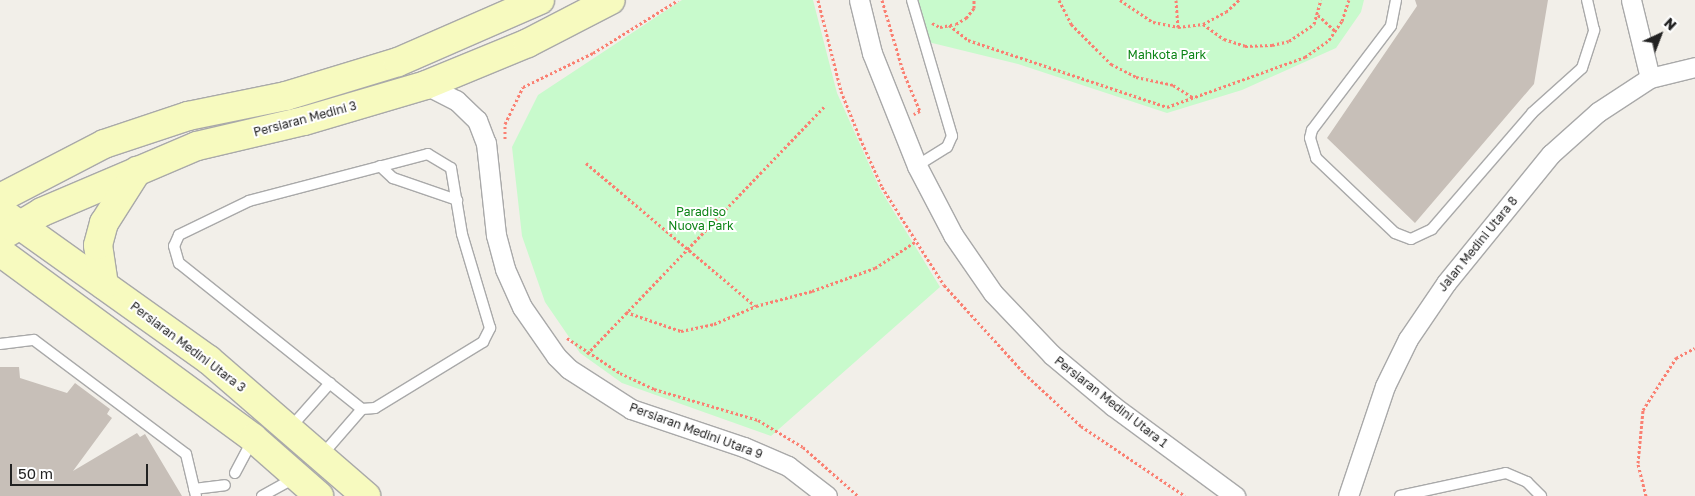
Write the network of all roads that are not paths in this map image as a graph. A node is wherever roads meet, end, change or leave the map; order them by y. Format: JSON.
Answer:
{"nodes":[{"id":1,"x":540,"y":0,"type":"edge"},
{"id":2,"x":611,"y":0,"type":"edge"},
{"id":3,"x":859,"y":0,"type":"edge"},
{"id":4,"x":912,"y":0,"type":"edge"},
{"id":5,"x":1396,"y":0,"type":"edge"},
{"id":6,"x":1587,"y":0,"type":"edge"},
{"id":7,"x":1631,"y":0,"type":"edge"},
{"id":8,"x":1695,"y":68,"type":"edge"},
{"id":9,"x":1650,"y":78,"type":"junction"},
{"id":10,"x":426,"y":85,"type":"junction"},
{"id":11,"x":380,"y":166,"type":"junction"},
{"id":12,"x":917,"y":166,"type":"junction"},
{"id":13,"x":138,"y":171,"type":"junction"},
{"id":14,"x":0,"y":198,"type":"edge"},
{"id":15,"x":457,"y":200,"type":"junction"},
{"id":16,"x":6,"y":225,"type":"edge"},
{"id":17,"x":0,"y":252,"type":"edge"},
{"id":18,"x":104,"y":285,"type":"junction"},
{"id":19,"x":0,"y":344,"type":"edge"},
{"id":20,"x":330,"y":383,"type":"junction"},
{"id":21,"x":362,"y":409,"type":"junction"},
{"id":22,"x":291,"y":427,"type":"junction"},
{"id":23,"x":253,"y":438,"type":"junction"},
{"id":24,"x":322,"y":455,"type":"junction"},
{"id":25,"x":235,"y":473,"type":"dead end"},
{"id":26,"x":298,"y":476,"type":"junction"},
{"id":27,"x":225,"y":484,"type":"dead end"},
{"id":28,"x":195,"y":492,"type":"edge"},
{"id":29,"x":262,"y":496,"type":"edge"},
{"id":30,"x":319,"y":496,"type":"edge"},
{"id":31,"x":366,"y":496,"type":"edge"},
{"id":32,"x":827,"y":496,"type":"edge"},
{"id":33,"x":1235,"y":496,"type":"edge"},
{"id":34,"x":1348,"y":496,"type":"edge"},
{"id":35,"x":1400,"y":496,"type":"edge"},
{"id":36,"x":1541,"y":496,"type":"edge"}],
"edges":[{"from":1,"to":14,"type":"street"},
{"from":2,"to":10,"type":"street","name":"Persiaran Medini 3"},
{"from":3,"to":12,"type":"street","name":"Persiaran Medini Utara 1"},
{"from":4,"to":12,"type":"lane"},
{"from":5,"to":6,"type":"lane"},
{"from":7,"to":9,"type":"street"},
{"from":8,"to":9,"type":"street","name":"Jalan Medini Utara 8"},
{"from":9,"to":34,"type":"street","name":"Jalan Medini Utara 8"},
{"from":10,"to":13,"type":"street","name":"Persiaran Medini 3"},
{"from":10,"to":32,"type":"street","name":"Persiaran Medini Utara 9"},
{"from":11,"to":15,"type":"lane"},
{"from":11,"to":15,"type":"lane"},
{"from":11,"to":20,"type":"lane"},
{"from":12,"to":33,"type":"street","name":"Persiaran Medini Utara 1"},
{"from":13,"to":16,"type":"street","name":"Persiaran Medini 3"},
{"from":13,"to":18,"type":"street"},
{"from":15,"to":21,"type":"lane"},
{"from":16,"to":18,"type":"street","name":"Persiaran Medini Utara 3"},
{"from":17,"to":23,"type":"street"},
{"from":18,"to":22,"type":"street","name":"Persiaran Medini Utara 3"},
{"from":19,"to":28,"type":"lane"},
{"from":20,"to":21,"type":"lane"},
{"from":20,"to":22,"type":"lane"},
{"from":21,"to":24,"type":"lane"},
{"from":22,"to":24,"type":"street","name":"Persiaran Medini Utara 3"},
{"from":23,"to":25,"type":"lane"},
{"from":23,"to":26,"type":"street"},
{"from":24,"to":31,"type":"street","name":"Persiaran Medini Utara 3"},
{"from":26,"to":29,"type":"lane"},
{"from":26,"to":30,"type":"street"},
{"from":27,"to":28,"type":"lane"},
{"from":35,"to":36,"type":"lane"}]}
